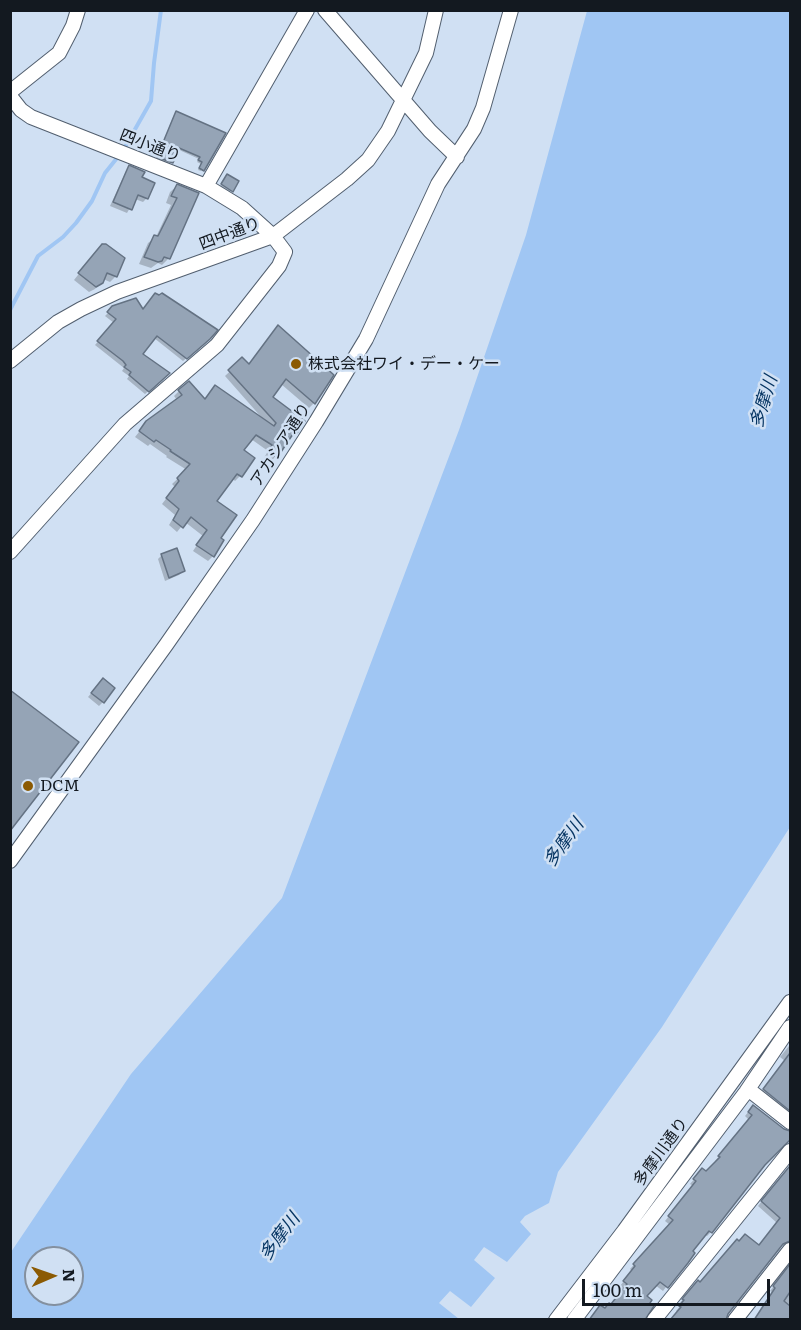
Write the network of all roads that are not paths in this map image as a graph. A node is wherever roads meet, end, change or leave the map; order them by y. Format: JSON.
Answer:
{"nodes":[{"id":1,"x":78,"y":10,"type":"edge"},
{"id":2,"x":306,"y":10,"type":"edge"},
{"id":3,"x":325,"y":10,"type":"edge"},
{"id":4,"x":436,"y":10,"type":"edge"},
{"id":5,"x":511,"y":10,"type":"edge"},
{"id":6,"x":10,"y":92,"type":"edge"},
{"id":7,"x":10,"y":96,"type":"edge"},
{"id":8,"x":404,"y":99,"type":"junction"},
{"id":9,"x":457,"y":157,"type":"junction"},
{"id":10,"x":206,"y":186,"type":"junction"},
{"id":11,"x":273,"y":236,"type":"junction"},
{"id":12,"x":10,"y":361,"type":"edge"},
{"id":13,"x":10,"y":552,"type":"edge"},
{"id":14,"x":10,"y":861,"type":"edge"},
{"id":15,"x":790,"y":1002,"type":"edge"},
{"id":16,"x":790,"y":1027,"type":"edge"},
{"id":17,"x":748,"y":1089,"type":"junction"},
{"id":18,"x":790,"y":1122,"type":"edge"},
{"id":19,"x":790,"y":1151,"type":"edge"},
{"id":20,"x":790,"y":1250,"type":"edge"},
{"id":21,"x":556,"y":1320,"type":"edge"},
{"id":22,"x":574,"y":1320,"type":"edge"},
{"id":23,"x":654,"y":1320,"type":"edge"},
{"id":24,"x":735,"y":1320,"type":"edge"}],
"edges":[{"from":1,"to":6,"type":"street"},
{"from":2,"to":10,"type":"street"},
{"from":3,"to":8,"type":"street"},
{"from":4,"to":8,"type":"street","name":"四中通り"},
{"from":5,"to":9,"type":"street","name":"アカシア通り"},
{"from":7,"to":10,"type":"street","name":"四小通り"},
{"from":8,"to":9,"type":"street"},
{"from":8,"to":11,"type":"street","name":"四中通り"},
{"from":9,"to":14,"type":"street","name":"アカシア通り"},
{"from":10,"to":11,"type":"street","name":"四小通り"},
{"from":11,"to":12,"type":"street","name":"四中通り"},
{"from":11,"to":13,"type":"street"},
{"from":15,"to":21,"type":"street","name":"多摩川通り"},
{"from":16,"to":17,"type":"street"},
{"from":17,"to":18,"type":"street"},
{"from":17,"to":22,"type":"street"},
{"from":19,"to":23,"type":"street"},
{"from":20,"to":24,"type":"street"}]}
